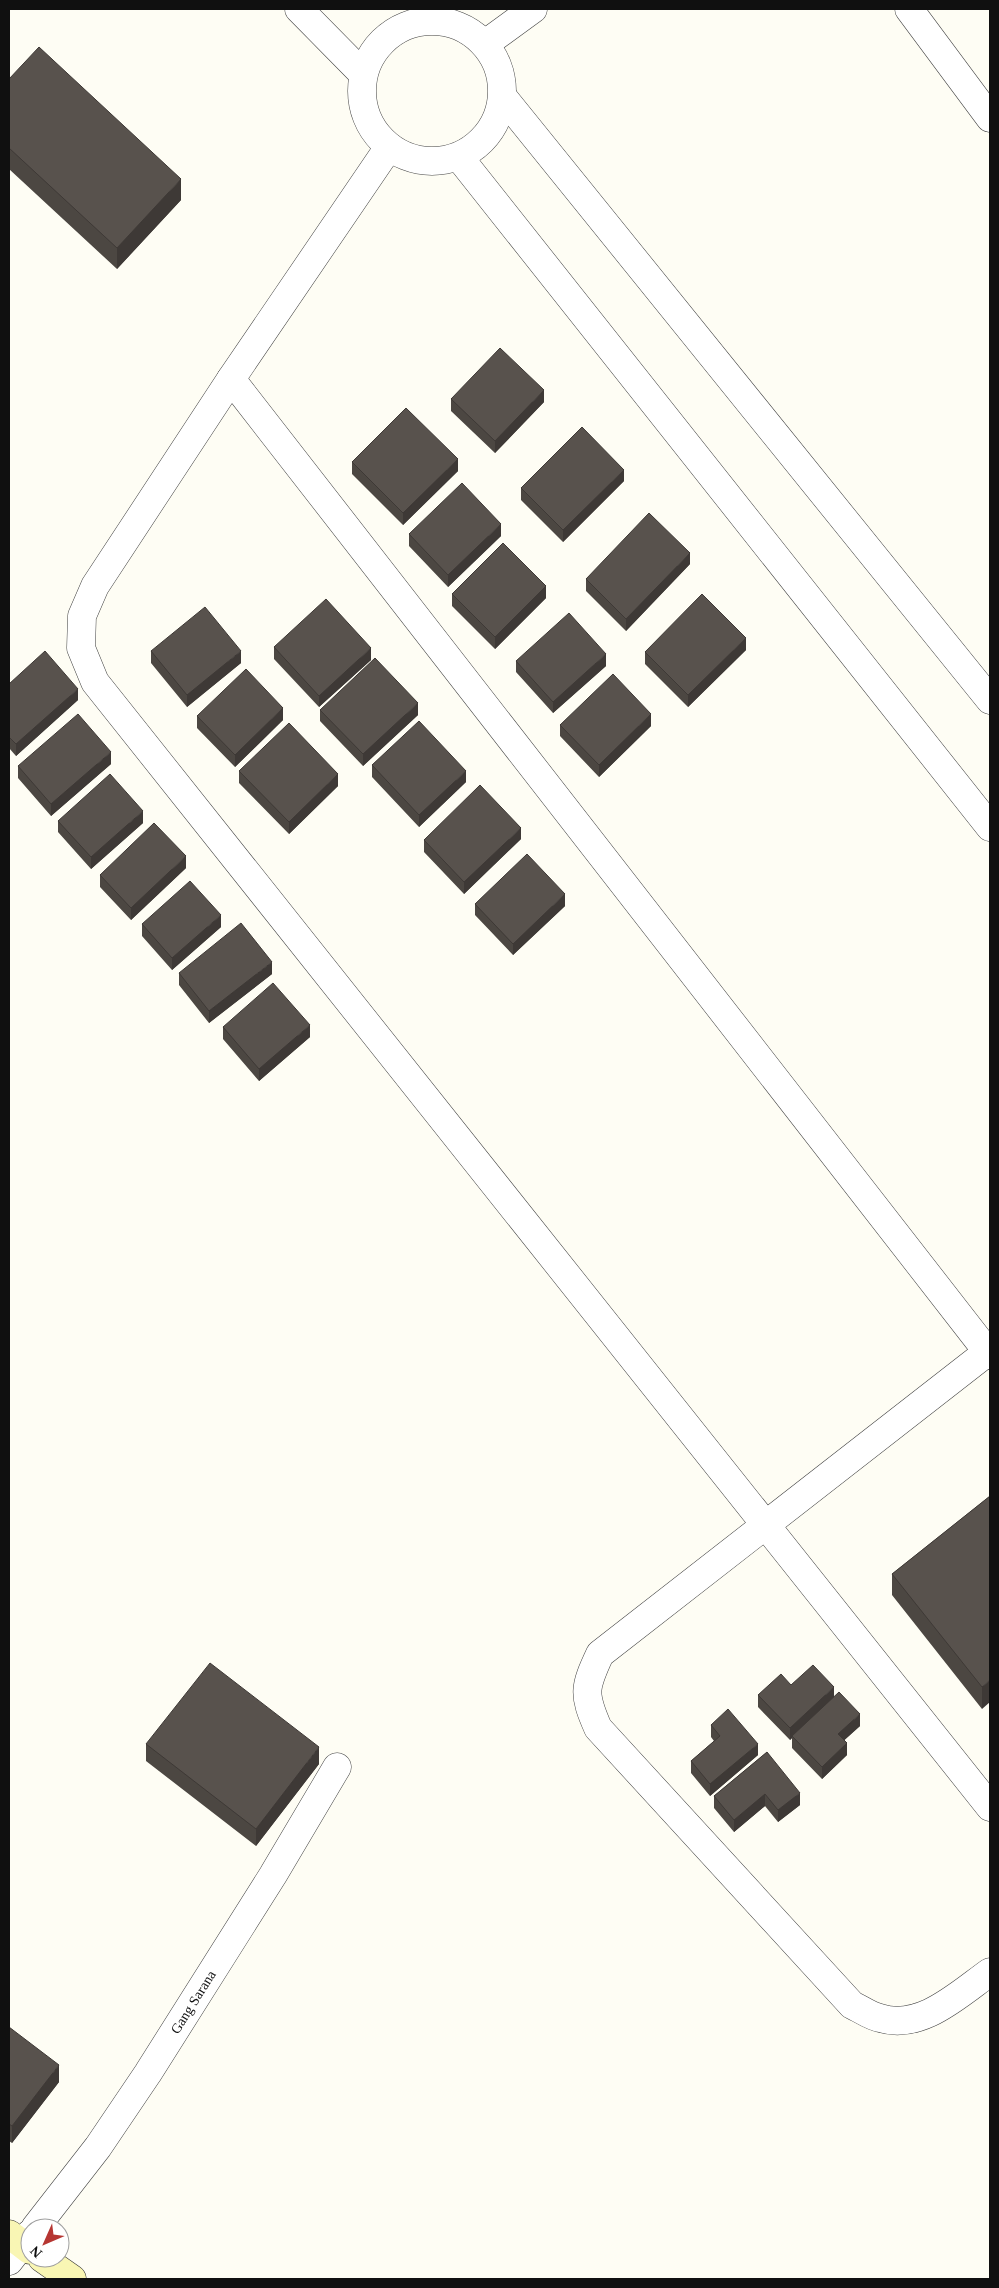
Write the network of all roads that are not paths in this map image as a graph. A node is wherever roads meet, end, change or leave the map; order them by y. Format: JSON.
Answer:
{"nodes":[{"id":1,"x":299,"y":9,"type":"edge"},
{"id":2,"x":533,"y":9,"type":"edge"},
{"id":3,"x":909,"y":9,"type":"edge"},
{"id":4,"x":397,"y":17,"type":"edge"},
{"id":5,"x":485,"y":44,"type":"junction"},
{"id":6,"x":363,"y":74,"type":"junction"},
{"id":7,"x":503,"y":97,"type":"junction"},
{"id":8,"x":990,"y":118,"type":"edge"},
{"id":9,"x":389,"y":147,"type":"junction"},
{"id":10,"x":459,"y":157,"type":"junction"},
{"id":11,"x":231,"y":379,"type":"junction"},
{"id":12,"x":990,"y":700,"type":"edge"},
{"id":13,"x":990,"y":827,"type":"edge"},
{"id":14,"x":989,"y":1352,"type":"edge"},
{"id":15,"x":766,"y":1524,"type":"junction"},
{"id":16,"x":337,"y":1767,"type":"dead end"},
{"id":17,"x":990,"y":1807,"type":"edge"},
{"id":18,"x":990,"y":1972,"type":"edge"},
{"id":19,"x":45,"y":2218,"type":"edge"},
{"id":20,"x":57,"y":2268,"type":"edge"},
{"id":21,"x":72,"y":2279,"type":"edge"}],
"edges":[{"from":1,"to":6,"type":"street"},
{"from":2,"to":5,"type":"street"},
{"from":3,"to":8,"type":"street"},
{"from":4,"to":5,"type":"street"},
{"from":4,"to":6,"type":"street"},
{"from":5,"to":7,"type":"street"},
{"from":6,"to":9,"type":"street"},
{"from":7,"to":10,"type":"street"},
{"from":7,"to":12,"type":"street"},
{"from":9,"to":10,"type":"street"},
{"from":9,"to":11,"type":"street"},
{"from":10,"to":13,"type":"street"},
{"from":11,"to":14,"type":"street"},
{"from":11,"to":15,"type":"street"},
{"from":14,"to":15,"type":"street"},
{"from":15,"to":17,"type":"street"},
{"from":15,"to":18,"type":"street"},
{"from":16,"to":19,"type":"street","name":"Gang Sarana"},
{"from":20,"to":21,"type":"main road"}]}
